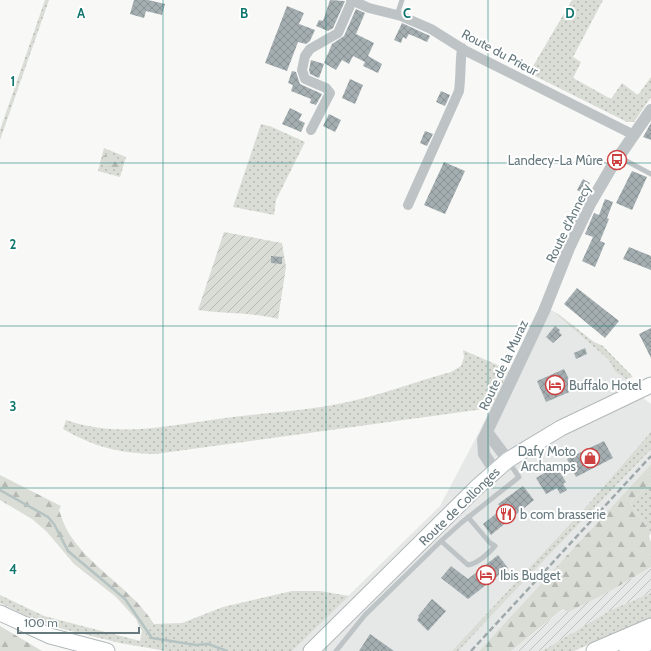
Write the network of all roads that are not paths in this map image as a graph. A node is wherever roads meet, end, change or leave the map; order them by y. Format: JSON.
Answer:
{"nodes":[{"id":1,"x":351,"y":0,"type":"edge"},
{"id":2,"x":402,"y":0,"type":"edge"},
{"id":3,"x":397,"y":15,"type":"junction"},
{"id":4,"x":462,"y":48,"type":"junction"},
{"id":5,"x":651,"y":110,"type":"edge"},
{"id":6,"x":311,"y":130,"type":"dead end"},
{"id":7,"x":634,"y":135,"type":"junction"},
{"id":8,"x":619,"y":157,"type":"junction"},
{"id":9,"x":651,"y":174,"type":"edge"},
{"id":10,"x":408,"y":205,"type":"dead end"},
{"id":11,"x":544,"y":311,"type":"joint"},
{"id":12,"x":651,"y":385,"type":"edge"},
{"id":13,"x":487,"y":432,"type":"junction"},
{"id":14,"x":508,"y":460,"type":"junction"},
{"id":15,"x":494,"y":471,"type":"junction"},
{"id":16,"x":468,"y":517,"type":"junction"},
{"id":17,"x":441,"y":541,"type":"junction"},
{"id":18,"x":0,"y":613,"type":"edge"},
{"id":19,"x":651,"y":627,"type":"edge"},
{"id":20,"x":651,"y":641,"type":"edge"},
{"id":21,"x":107,"y":651,"type":"edge"},
{"id":22,"x":311,"y":651,"type":"edge"},
{"id":23,"x":336,"y":651,"type":"edge"},
{"id":24,"x":595,"y":651,"type":"edge"},
{"id":25,"x":628,"y":651,"type":"edge"}],
"edges":[{"from":1,"to":3,"type":"street","name":"Route du Prieur"},
{"from":1,"to":6,"type":"street"},
{"from":2,"to":3,"type":"lane"},
{"from":3,"to":4,"type":"street","name":"Route du Prieur"},
{"from":4,"to":7,"type":"street","name":"Route du Prieur"},
{"from":4,"to":10,"type":"street"},
{"from":5,"to":7,"type":"street","name":"Route d'Annecy"},
{"from":7,"to":8,"type":"street","name":"Route d'Annecy"},
{"from":8,"to":9,"type":"lane"},
{"from":8,"to":11,"type":"street","name":"Route d'Annecy"},
{"from":11,"to":13,"type":"street","name":"Route de la Muraz"},
{"from":12,"to":14,"type":"main road","name":"Route de Collonges"},
{"from":13,"to":14,"type":"street","name":"Route de la Muraz"},
{"from":13,"to":15,"type":"street","name":"Route de la Muraz"},
{"from":14,"to":15,"type":"main road","name":"Route de Collonges"},
{"from":14,"to":16,"type":"lane"},
{"from":15,"to":22,"type":"main road","name":"Route de Collonges"},
{"from":16,"to":17,"type":"lane"},
{"from":16,"to":17,"type":"lane"},
{"from":17,"to":23,"type":"lane"},
{"from":18,"to":21,"type":"main road"},
{"from":19,"to":24,"type":"highway"},
{"from":20,"to":25,"type":"highway"}]}
